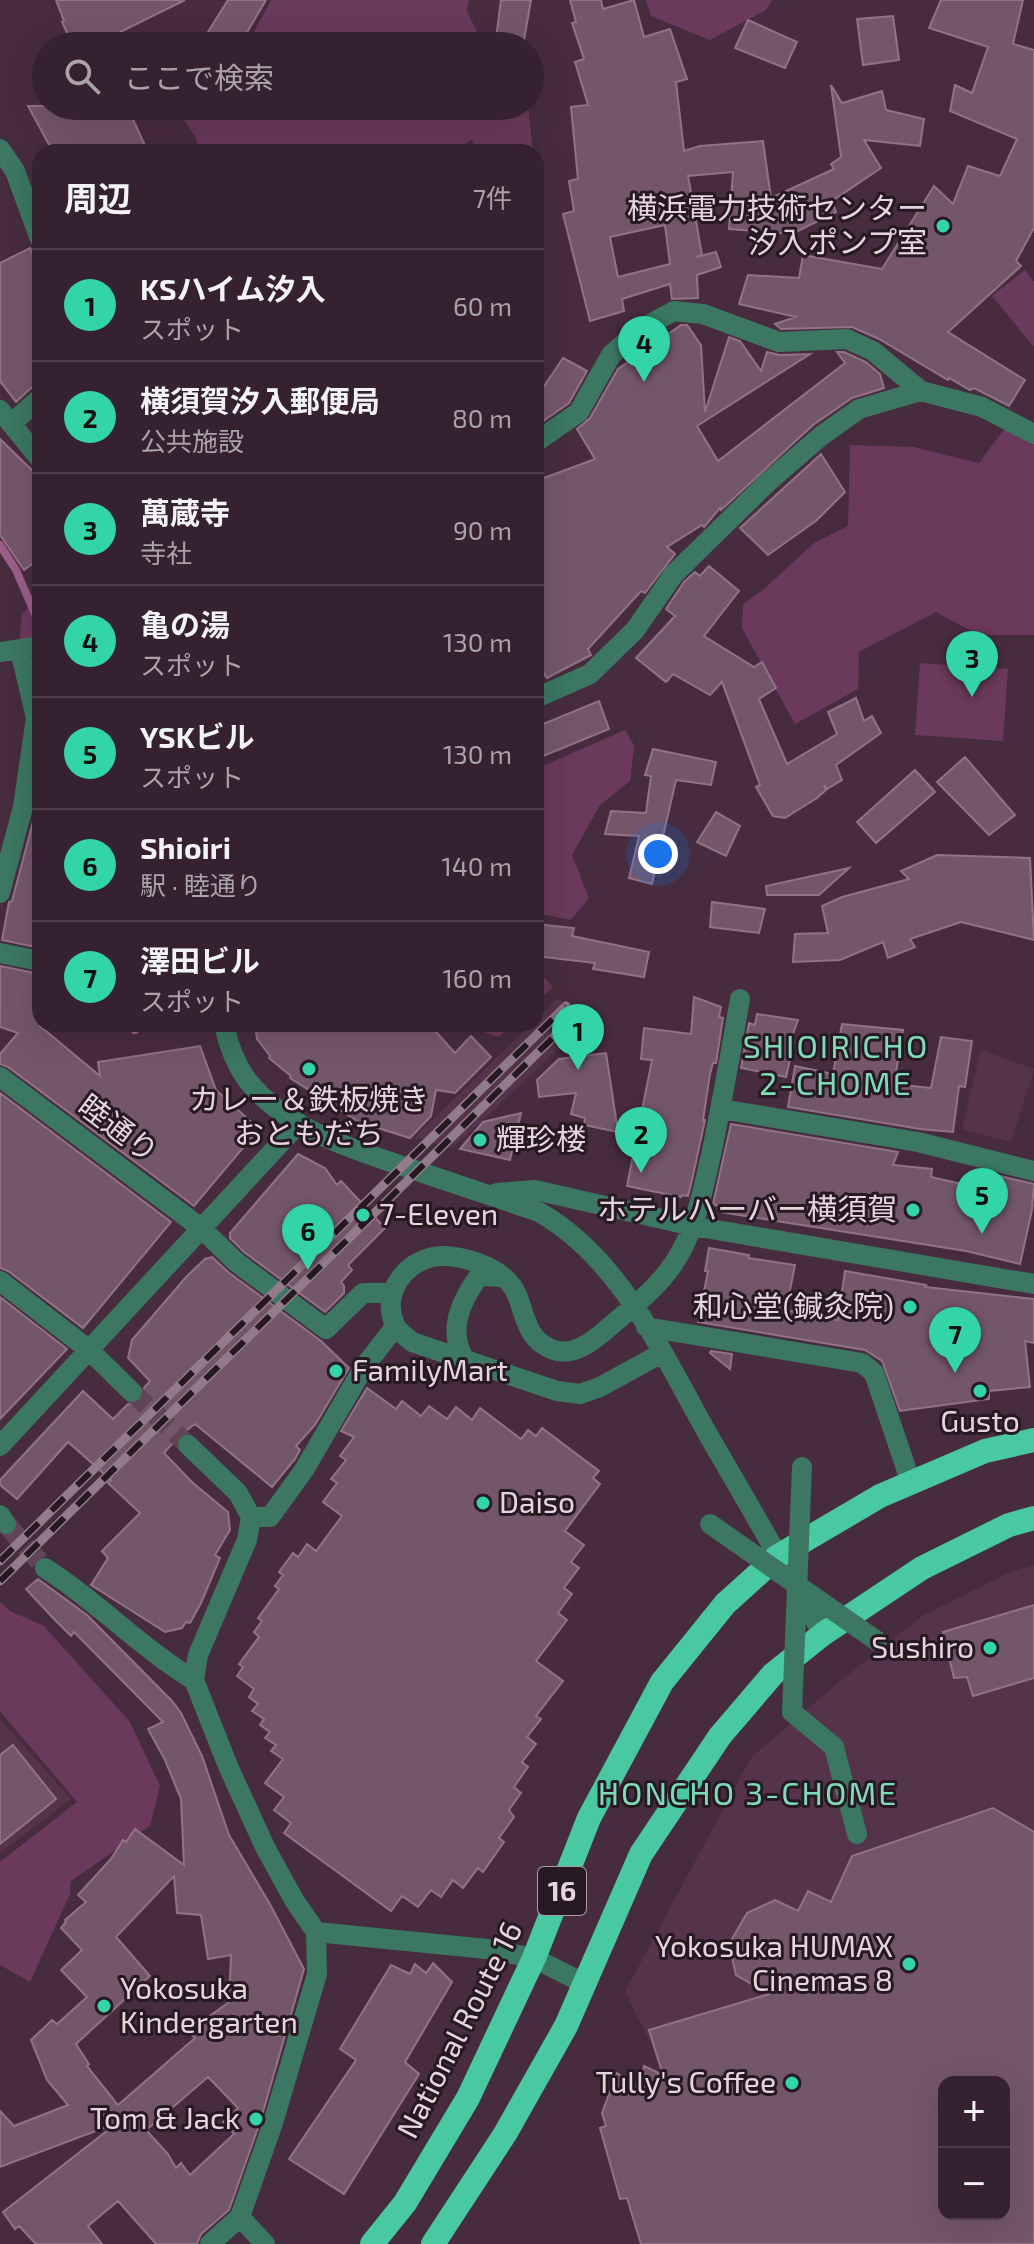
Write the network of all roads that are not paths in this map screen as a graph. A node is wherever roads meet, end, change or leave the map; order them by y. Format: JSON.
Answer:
{"nodes":[{"id":1,"x":0,"y":149,"type":"edge"},
{"id":2,"x":32,"y":217,"type":"edge"},
{"id":3,"x":921,"y":391,"type":"junction"},
{"id":4,"x":32,"y":402,"type":"edge"},
{"id":5,"x":6,"y":417,"type":"edge"},
{"id":6,"x":1034,"y":434,"type":"edge"},
{"id":7,"x":544,"y":436,"type":"edge"},
{"id":8,"x":32,"y":449,"type":"edge"},
{"id":9,"x":20,"y":649,"type":"edge"},
{"id":10,"x":544,"y":694,"type":"edge"},
{"id":11,"x":32,"y":701,"type":"edge"},
{"id":12,"x":32,"y":752,"type":"edge"},
{"id":13,"x":0,"y":893,"type":"edge"},
{"id":14,"x":0,"y":953,"type":"edge"},
{"id":15,"x":32,"y":959,"type":"edge"},
{"id":16,"x":740,"y":999,"type":"dead end"},
{"id":17,"x":226,"y":1032,"type":"edge"},
{"id":18,"x":0,"y":1077,"type":"edge"},
{"id":19,"x":721,"y":1109,"type":"junction"},
{"id":20,"x":299,"y":1123,"type":"junction"},
{"id":21,"x":1034,"y":1171,"type":"edge"},
{"id":22,"x":485,"y":1194,"type":"junction"},
{"id":23,"x":693,"y":1226,"type":"junction"},
{"id":24,"x":201,"y":1228,"type":"junction"},
{"id":25,"x":503,"y":1277,"type":"junction"},
{"id":26,"x":0,"y":1281,"type":"edge"},
{"id":27,"x":1034,"y":1284,"type":"edge"},
{"id":28,"x":393,"y":1293,"type":"junction"},
{"id":29,"x":633,"y":1306,"type":"junction"},
{"id":30,"x":395,"y":1327,"type":"junction"},
{"id":31,"x":646,"y":1327,"type":"junction"},
{"id":32,"x":88,"y":1349,"type":"junction"},
{"id":33,"x":662,"y":1353,"type":"junction"},
{"id":34,"x":465,"y":1360,"type":"junction"},
{"id":35,"x":132,"y":1392,"type":"tunnel mouth"},
{"id":36,"x":1034,"y":1440,"type":"edge"},
{"id":37,"x":188,"y":1445,"type":"tunnel mouth"},
{"id":38,"x":0,"y":1446,"type":"edge"},
{"id":39,"x":802,"y":1467,"type":"dead end"},
{"id":40,"x":911,"y":1483,"type":"junction"},
{"id":41,"x":251,"y":1517,"type":"junction"},
{"id":42,"x":1034,"y":1518,"type":"edge"},
{"id":43,"x":710,"y":1524,"type":"dead end"},
{"id":44,"x":778,"y":1556,"type":"junction"},
{"id":45,"x":45,"y":1568,"type":"tunnel mouth"},
{"id":46,"x":795,"y":1586,"type":"junction"},
{"id":47,"x":823,"y":1634,"type":"junction"},
{"id":48,"x":877,"y":1641,"type":"dead end"},
{"id":49,"x":194,"y":1680,"type":"junction"},
{"id":50,"x":857,"y":1834,"type":"dead end"},
{"id":51,"x":316,"y":1932,"type":"junction"},
{"id":52,"x":534,"y":1958,"type":"junction"},
{"id":53,"x":585,"y":1984,"type":"junction"},
{"id":54,"x":240,"y":2217,"type":"junction"},
{"id":55,"x":210,"y":2244,"type":"edge"},
{"id":56,"x":265,"y":2244,"type":"edge"},
{"id":57,"x":372,"y":2244,"type":"edge"},
{"id":58,"x":433,"y":2244,"type":"edge"}],
"edges":[{"from":1,"to":2,"type":"street"},
{"from":3,"to":6,"type":"street"},
{"from":3,"to":7,"type":"street"},
{"from":3,"to":10,"type":"street"},
{"from":4,"to":5,"type":"street"},
{"from":5,"to":8,"type":"street"},
{"from":9,"to":11,"type":"street"},
{"from":12,"to":13,"type":"street"},
{"from":14,"to":15,"type":"street"},
{"from":16,"to":19,"type":"street"},
{"from":17,"to":20,"type":"street"},
{"from":18,"to":24,"type":"street","name":"睦通り"},
{"from":19,"to":21,"type":"street"},
{"from":19,"to":23,"type":"street"},
{"from":20,"to":22,"type":"street"},
{"from":20,"to":24,"type":"street"},
{"from":22,"to":23,"type":"street"},
{"from":22,"to":29,"type":"street"},
{"from":23,"to":27,"type":"street"},
{"from":23,"to":29,"type":"street"},
{"from":24,"to":28,"type":"street","name":"睦通り"},
{"from":24,"to":32,"type":"street"},
{"from":25,"to":28,"type":"street"},
{"from":25,"to":29,"type":"street"},
{"from":25,"to":34,"type":"street"},
{"from":26,"to":32,"type":"street"},
{"from":28,"to":30,"type":"street"},
{"from":29,"to":31,"type":"street"},
{"from":30,"to":34,"type":"street"},
{"from":30,"to":41,"type":"street"},
{"from":31,"to":33,"type":"street"},
{"from":31,"to":40,"type":"street"},
{"from":32,"to":35,"type":"street"},
{"from":32,"to":38,"type":"street"},
{"from":33,"to":34,"type":"street"},
{"from":33,"to":44,"type":"street"},
{"from":36,"to":40,"type":"highway","name":"National Route 16","number":"16"},
{"from":37,"to":41,"type":"street"},
{"from":39,"to":46,"type":"street","bridge":true},
{"from":40,"to":44,"type":"highway","name":"National Route 16","number":"16"},
{"from":41,"to":49,"type":"street"},
{"from":42,"to":47,"type":"highway","number":"16"},
{"from":43,"to":46,"type":"street","bridge":true},
{"from":44,"to":47,"type":"street"},
{"from":44,"to":52,"type":"highway","name":"National Route 16","number":"16"},
{"from":45,"to":49,"type":"street"},
{"from":46,"to":48,"type":"street","bridge":true},
{"from":46,"to":50,"type":"street","bridge":true},
{"from":47,"to":53,"type":"highway","number":"16"},
{"from":49,"to":51,"type":"street"},
{"from":51,"to":52,"type":"street"},
{"from":51,"to":54,"type":"street"},
{"from":52,"to":53,"type":"street"},
{"from":52,"to":57,"type":"highway","name":"National Route 16","number":"16"},
{"from":53,"to":58,"type":"highway","number":"16"},
{"from":54,"to":55,"type":"street"},
{"from":54,"to":56,"type":"street"}]}
